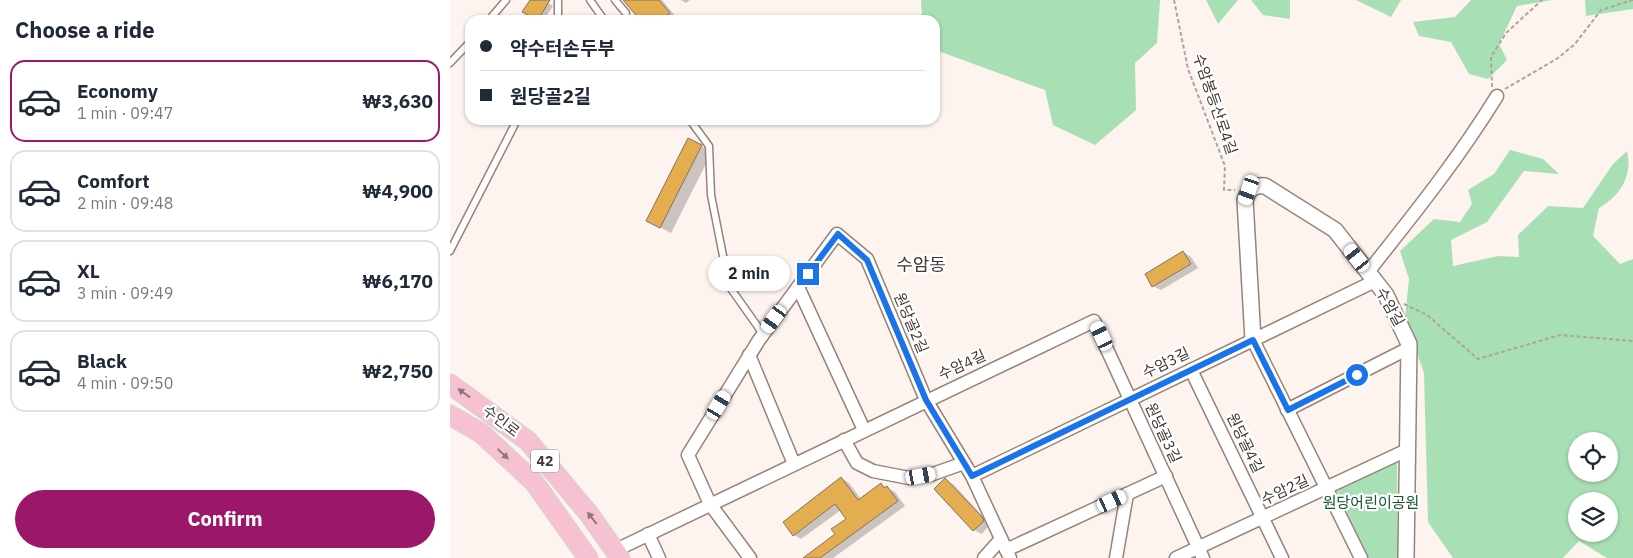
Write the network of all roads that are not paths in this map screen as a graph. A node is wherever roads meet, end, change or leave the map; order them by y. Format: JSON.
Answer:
{"nodes":[{"id":1,"x":506,"y":0,"type":"edge"},
{"id":2,"x":558,"y":0,"type":"edge"},
{"id":3,"x":590,"y":0,"type":"edge"},
{"id":4,"x":615,"y":0,"type":"edge"},
{"id":5,"x":626,"y":13,"type":"dead end"},
{"id":6,"x":493,"y":15,"type":"edge"},
{"id":7,"x":558,"y":15,"type":"edge"},
{"id":8,"x":600,"y":15,"type":"edge"},
{"id":9,"x":465,"y":47,"type":"edge"},
{"id":10,"x":450,"y":63,"type":"edge"},
{"id":11,"x":1495,"y":100,"type":"road end"},
{"id":12,"x":514,"y":125,"type":"edge"},
{"id":13,"x":694,"y":125,"type":"edge"},
{"id":14,"x":450,"y":251,"type":"edge"},
{"id":15,"x":1372,"y":276,"type":"junction"},
{"id":16,"x":798,"y":287,"type":"junction"},
{"id":17,"x":1094,"y":321,"type":"joint"},
{"id":18,"x":763,"y":334,"type":"junction"},
{"id":19,"x":1253,"y":340,"type":"junction"},
{"id":20,"x":1409,"y":348,"type":"junction"},
{"id":21,"x":749,"y":355,"type":"junction"},
{"id":22,"x":1191,"y":370,"type":"junction"},
{"id":23,"x":450,"y":384,"type":"edge"},
{"id":24,"x":1130,"y":398,"type":"junction"},
{"id":25,"x":926,"y":400,"type":"junction"},
{"id":26,"x":1288,"y":410,"type":"junction"},
{"id":27,"x":450,"y":415,"type":"edge"},
{"id":28,"x":864,"y":430,"type":"junction"},
{"id":29,"x":844,"y":440,"type":"junction"},
{"id":30,"x":1407,"y":450,"type":"junction"},
{"id":31,"x":964,"y":463,"type":"junction"},
{"id":32,"x":794,"y":464,"type":"junction"},
{"id":33,"x":972,"y":476,"type":"junction"},
{"id":34,"x":1166,"y":476,"type":"junction"},
{"id":35,"x":1326,"y":488,"type":"junction"},
{"id":36,"x":1127,"y":494,"type":"junction"},
{"id":37,"x":710,"y":504,"type":"junction"},
{"id":38,"x":1263,"y":518,"type":"junction"},
{"id":39,"x":648,"y":534,"type":"junction"},
{"id":40,"x":1006,"y":549,"type":"edge"},
{"id":41,"x":1201,"y":553,"type":"edge"},
{"id":42,"x":618,"y":554,"type":"edge"},
{"id":43,"x":588,"y":558,"type":"edge"},
{"id":44,"x":659,"y":558,"type":"edge"},
{"id":45,"x":750,"y":558,"type":"edge"},
{"id":46,"x":984,"y":558,"type":"edge"},
{"id":47,"x":1116,"y":558,"type":"edge"},
{"id":48,"x":1176,"y":558,"type":"edge"},
{"id":49,"x":1282,"y":558,"type":"edge"},
{"id":50,"x":1361,"y":558,"type":"edge"},
{"id":51,"x":1406,"y":558,"type":"edge"}],
"edges":[{"from":1,"to":6,"type":"lane"},
{"from":2,"to":7,"type":"lane"},
{"from":3,"to":8,"type":"lane"},
{"from":4,"to":5,"type":"lane"},
{"from":9,"to":10,"type":"lane"},
{"from":11,"to":15,"type":"street"},
{"from":12,"to":14,"type":"lane"},
{"from":13,"to":18,"type":"lane"},
{"from":15,"to":19,"type":"street","name":"수암3길"},
{"from":15,"to":19,"type":"street","name":"수암길"},
{"from":15,"to":20,"type":"street","name":"수암길"},
{"from":16,"to":18,"type":"street","name":"원당골2길"},
{"from":16,"to":25,"type":"street","name":"원당골2길"},
{"from":16,"to":28,"type":"street"},
{"from":17,"to":24,"type":"street","name":"원당골3길"},
{"from":17,"to":25,"type":"street","name":"수암4길"},
{"from":18,"to":21,"type":"street","name":"원당골2길"},
{"from":19,"to":22,"type":"street","name":"수암3길"},
{"from":19,"to":26,"type":"street"},
{"from":20,"to":26,"type":"street"},
{"from":20,"to":30,"type":"street","name":"수암길"},
{"from":21,"to":32,"type":"street"},
{"from":21,"to":37,"type":"street","name":"원당골2길"},
{"from":22,"to":24,"type":"street","name":"수암3길"},
{"from":22,"to":38,"type":"street","name":"원당골4길"},
{"from":42,"to":23,"type":"main road","name":"수인로","number":"42","one_way":true},
{"from":24,"to":33,"type":"street","name":"수암3길"},
{"from":24,"to":34,"type":"street","name":"원당골3길"},
{"from":25,"to":28,"type":"street","name":"수암4길"},
{"from":25,"to":31,"type":"street","name":"원당골2길"},
{"from":26,"to":35,"type":"street"},
{"from":27,"to":43,"type":"main road","name":"수인로","number":"42","one_way":true},
{"from":28,"to":29,"type":"street","name":"수암4길"},
{"from":29,"to":31,"type":"street"},
{"from":29,"to":32,"type":"street","name":"수암4길"},
{"from":30,"to":35,"type":"street","name":"수암2길"},
{"from":30,"to":51,"type":"street","name":"수암길"},
{"from":31,"to":33,"type":"street","name":"원당골2길"},
{"from":32,"to":37,"type":"street","name":"수암4길"},
{"from":33,"to":40,"type":"street","name":"원당골2길"},
{"from":34,"to":36,"type":"street"},
{"from":34,"to":41,"type":"street","name":"원당골3길"},
{"from":35,"to":38,"type":"street","name":"수암2길"},
{"from":35,"to":50,"type":"street"},
{"from":36,"to":40,"type":"street"},
{"from":36,"to":47,"type":"street"},
{"from":37,"to":39,"type":"street","name":"수암4길"},
{"from":37,"to":45,"type":"street"},
{"from":38,"to":41,"type":"street","name":"수암2길"},
{"from":38,"to":49,"type":"street","name":"원당골4길"},
{"from":39,"to":42,"type":"street","name":"수암4길"},
{"from":39,"to":44,"type":"street"},
{"from":40,"to":46,"type":"street"},
{"from":41,"to":48,"type":"street","name":"수암2길"}]}
